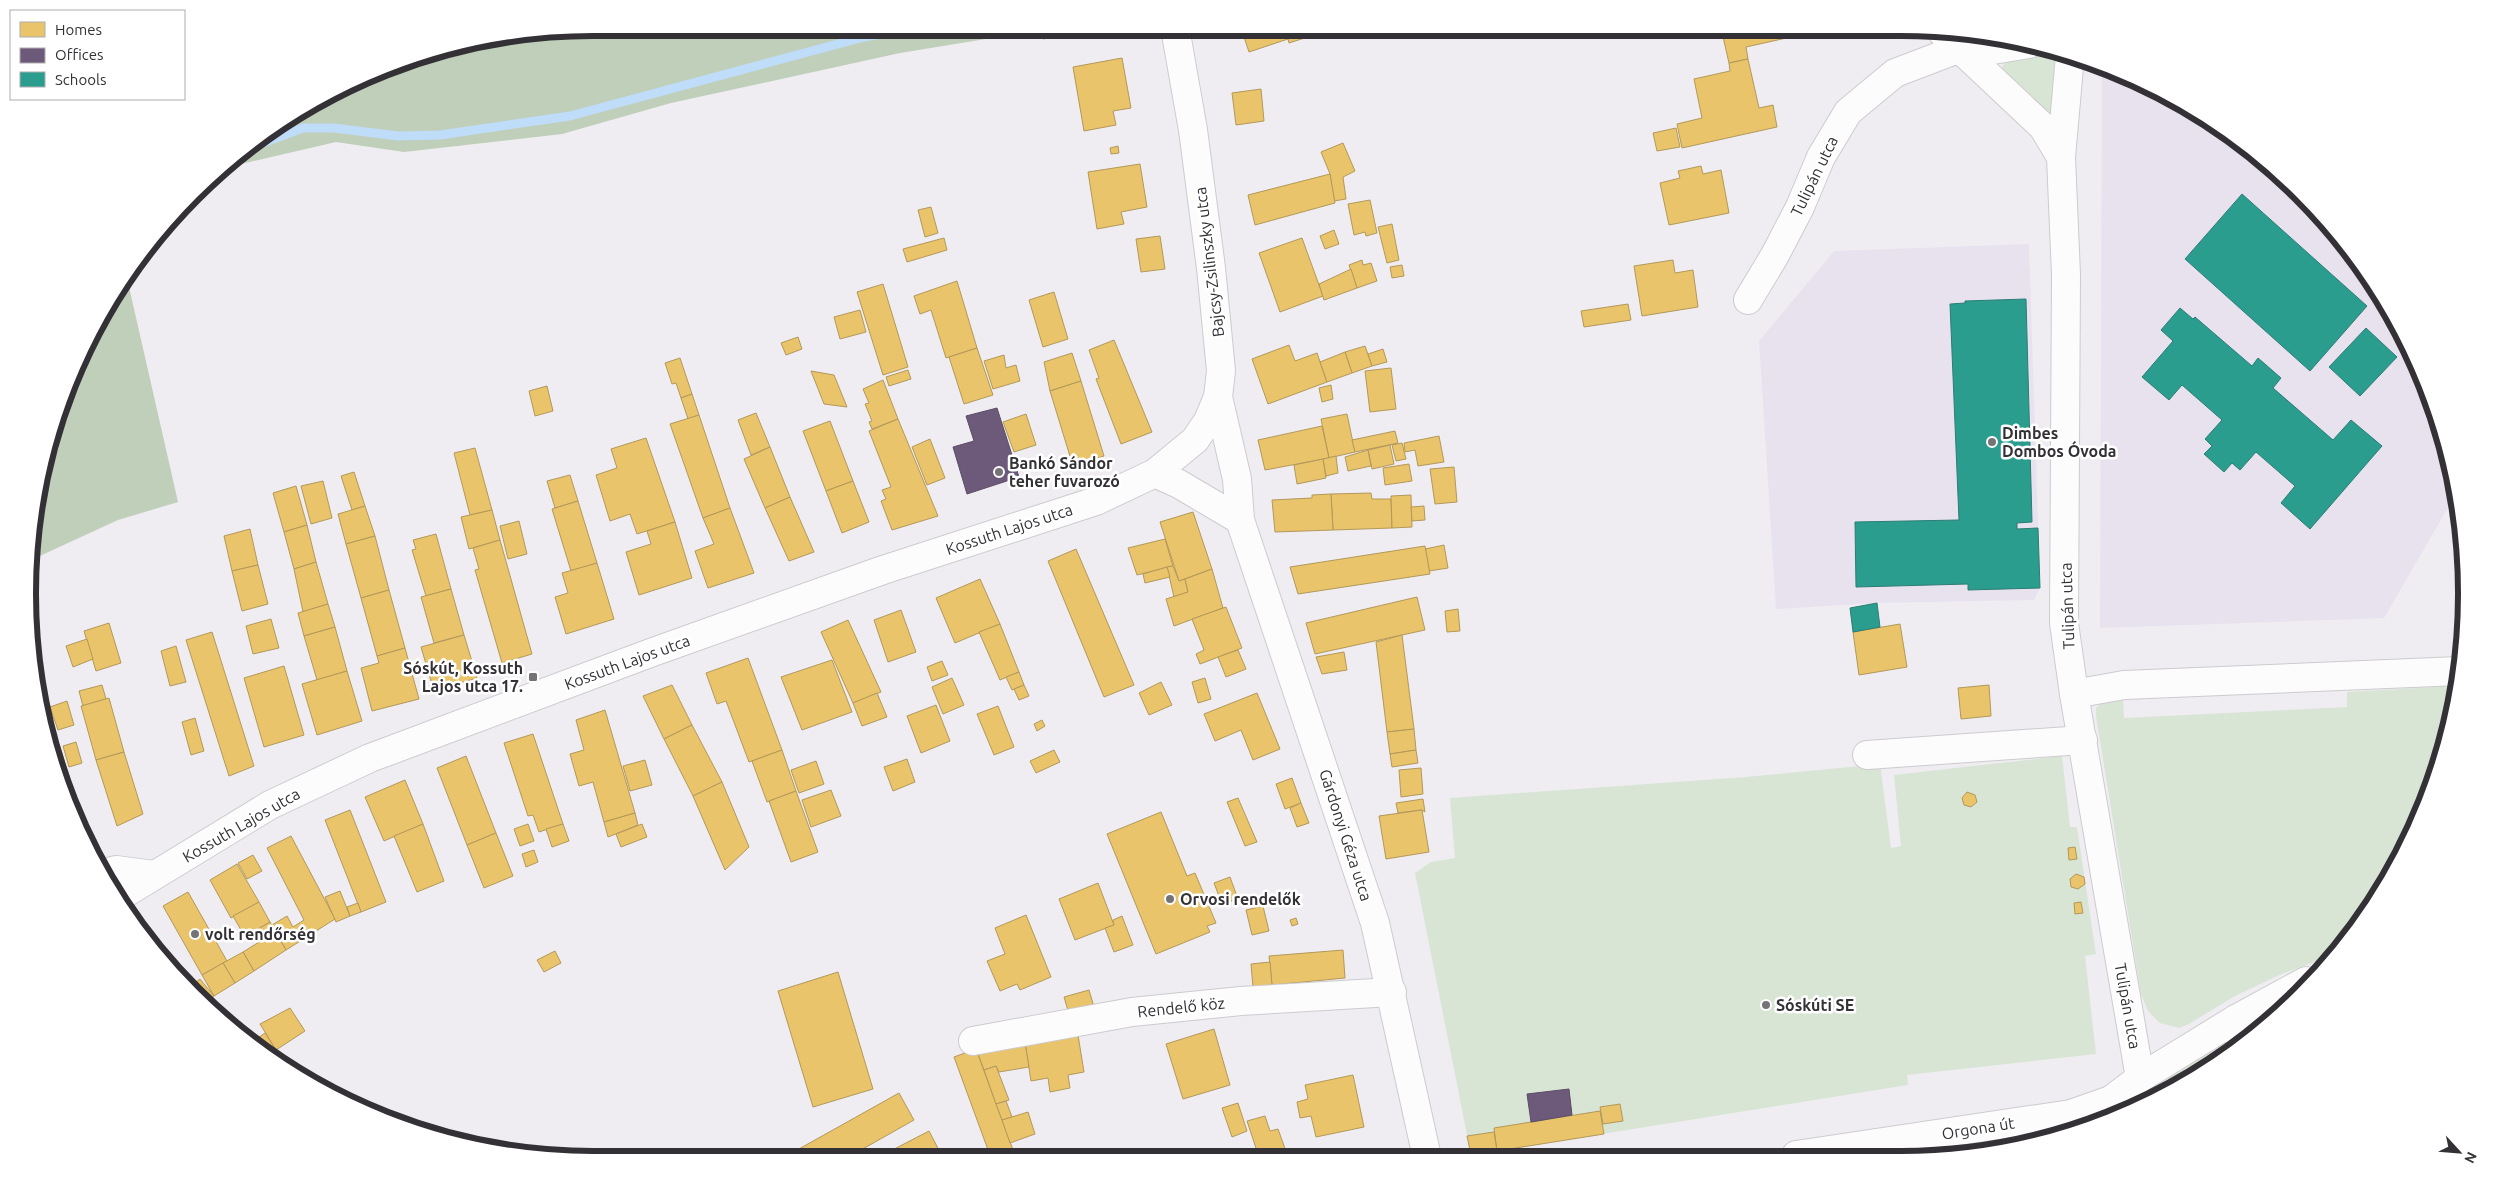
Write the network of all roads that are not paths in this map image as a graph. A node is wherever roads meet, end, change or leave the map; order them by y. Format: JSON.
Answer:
{"nodes":[{"id":1,"x":1176,"y":36,"type":"edge"},
{"id":2,"x":1950,"y":40,"type":"edge"},
{"id":3,"x":2010,"y":47,"type":"edge"},
{"id":4,"x":2069,"y":63,"type":"edge"},
{"id":5,"x":2061,"y":158,"type":"junction"},
{"id":6,"x":1748,"y":300,"type":"dead end"},
{"id":7,"x":1218,"y":397,"type":"junction"},
{"id":8,"x":1155,"y":473,"type":"junction"},
{"id":9,"x":1240,"y":520,"type":"junction"},
{"id":10,"x":2452,"y":671,"type":"edge"},
{"id":11,"x":2074,"y":694,"type":"junction"},
{"id":12,"x":2083,"y":740,"type":"junction"},
{"id":13,"x":1867,"y":755,"type":"dead end"},
{"id":14,"x":111,"y":871,"type":"edge"},
{"id":15,"x":154,"y":876,"type":"junction"},
{"id":16,"x":124,"y":894,"type":"edge"},
{"id":17,"x":2297,"y":986,"type":"edge"},
{"id":18,"x":1392,"y":992,"type":"junction"},
{"id":19,"x":2236,"y":1019,"type":"junction"},
{"id":20,"x":2239,"y":1036,"type":"edge"},
{"id":21,"x":973,"y":1041,"type":"dead end"},
{"id":22,"x":2143,"y":1089,"type":"edge"},
{"id":23,"x":1426,"y":1151,"type":"edge"},
{"id":24,"x":1823,"y":1151,"type":"edge"}],
"edges":[{"from":1,"to":7,"type":"street","name":"Bajcsy-Zsilinszky utca"},
{"from":2,"to":3,"type":"street"},
{"from":2,"to":5,"type":"street","name":"Tulipán utca"},
{"from":2,"to":6,"type":"street","name":"Tulipán utca"},
{"from":4,"to":5,"type":"street","name":"Tulipán utca"},
{"from":5,"to":11,"type":"street","name":"Tulipán utca"},
{"from":7,"to":8,"type":"street","name":"Bajcsy-Zsilinszky utca"},
{"from":7,"to":9,"type":"street","name":"Gárdonyi Géza utca"},
{"from":8,"to":9,"type":"street"},
{"from":8,"to":15,"type":"street","name":"Kossuth Lajos utca"},
{"from":9,"to":18,"type":"street","name":"Gárdonyi Géza utca"},
{"from":10,"to":11,"type":"street"},
{"from":11,"to":12,"type":"street","name":"Tulipán utca"},
{"from":12,"to":13,"type":"street"},
{"from":12,"to":22,"type":"street","name":"Tulipán utca"},
{"from":14,"to":15,"type":"street"},
{"from":15,"to":16,"type":"street","name":"Kossuth Lajos utca"},
{"from":17,"to":19,"type":"street","name":"Orgona út"},
{"from":18,"to":21,"type":"street","name":"Rendelő köz"},
{"from":18,"to":23,"type":"street","name":"Gárdonyi Géza utca"},
{"from":19,"to":20,"type":"street"},
{"from":19,"to":22,"type":"street","name":"Orgona út"},
{"from":22,"to":24,"type":"street","name":"Orgona út"}]}
